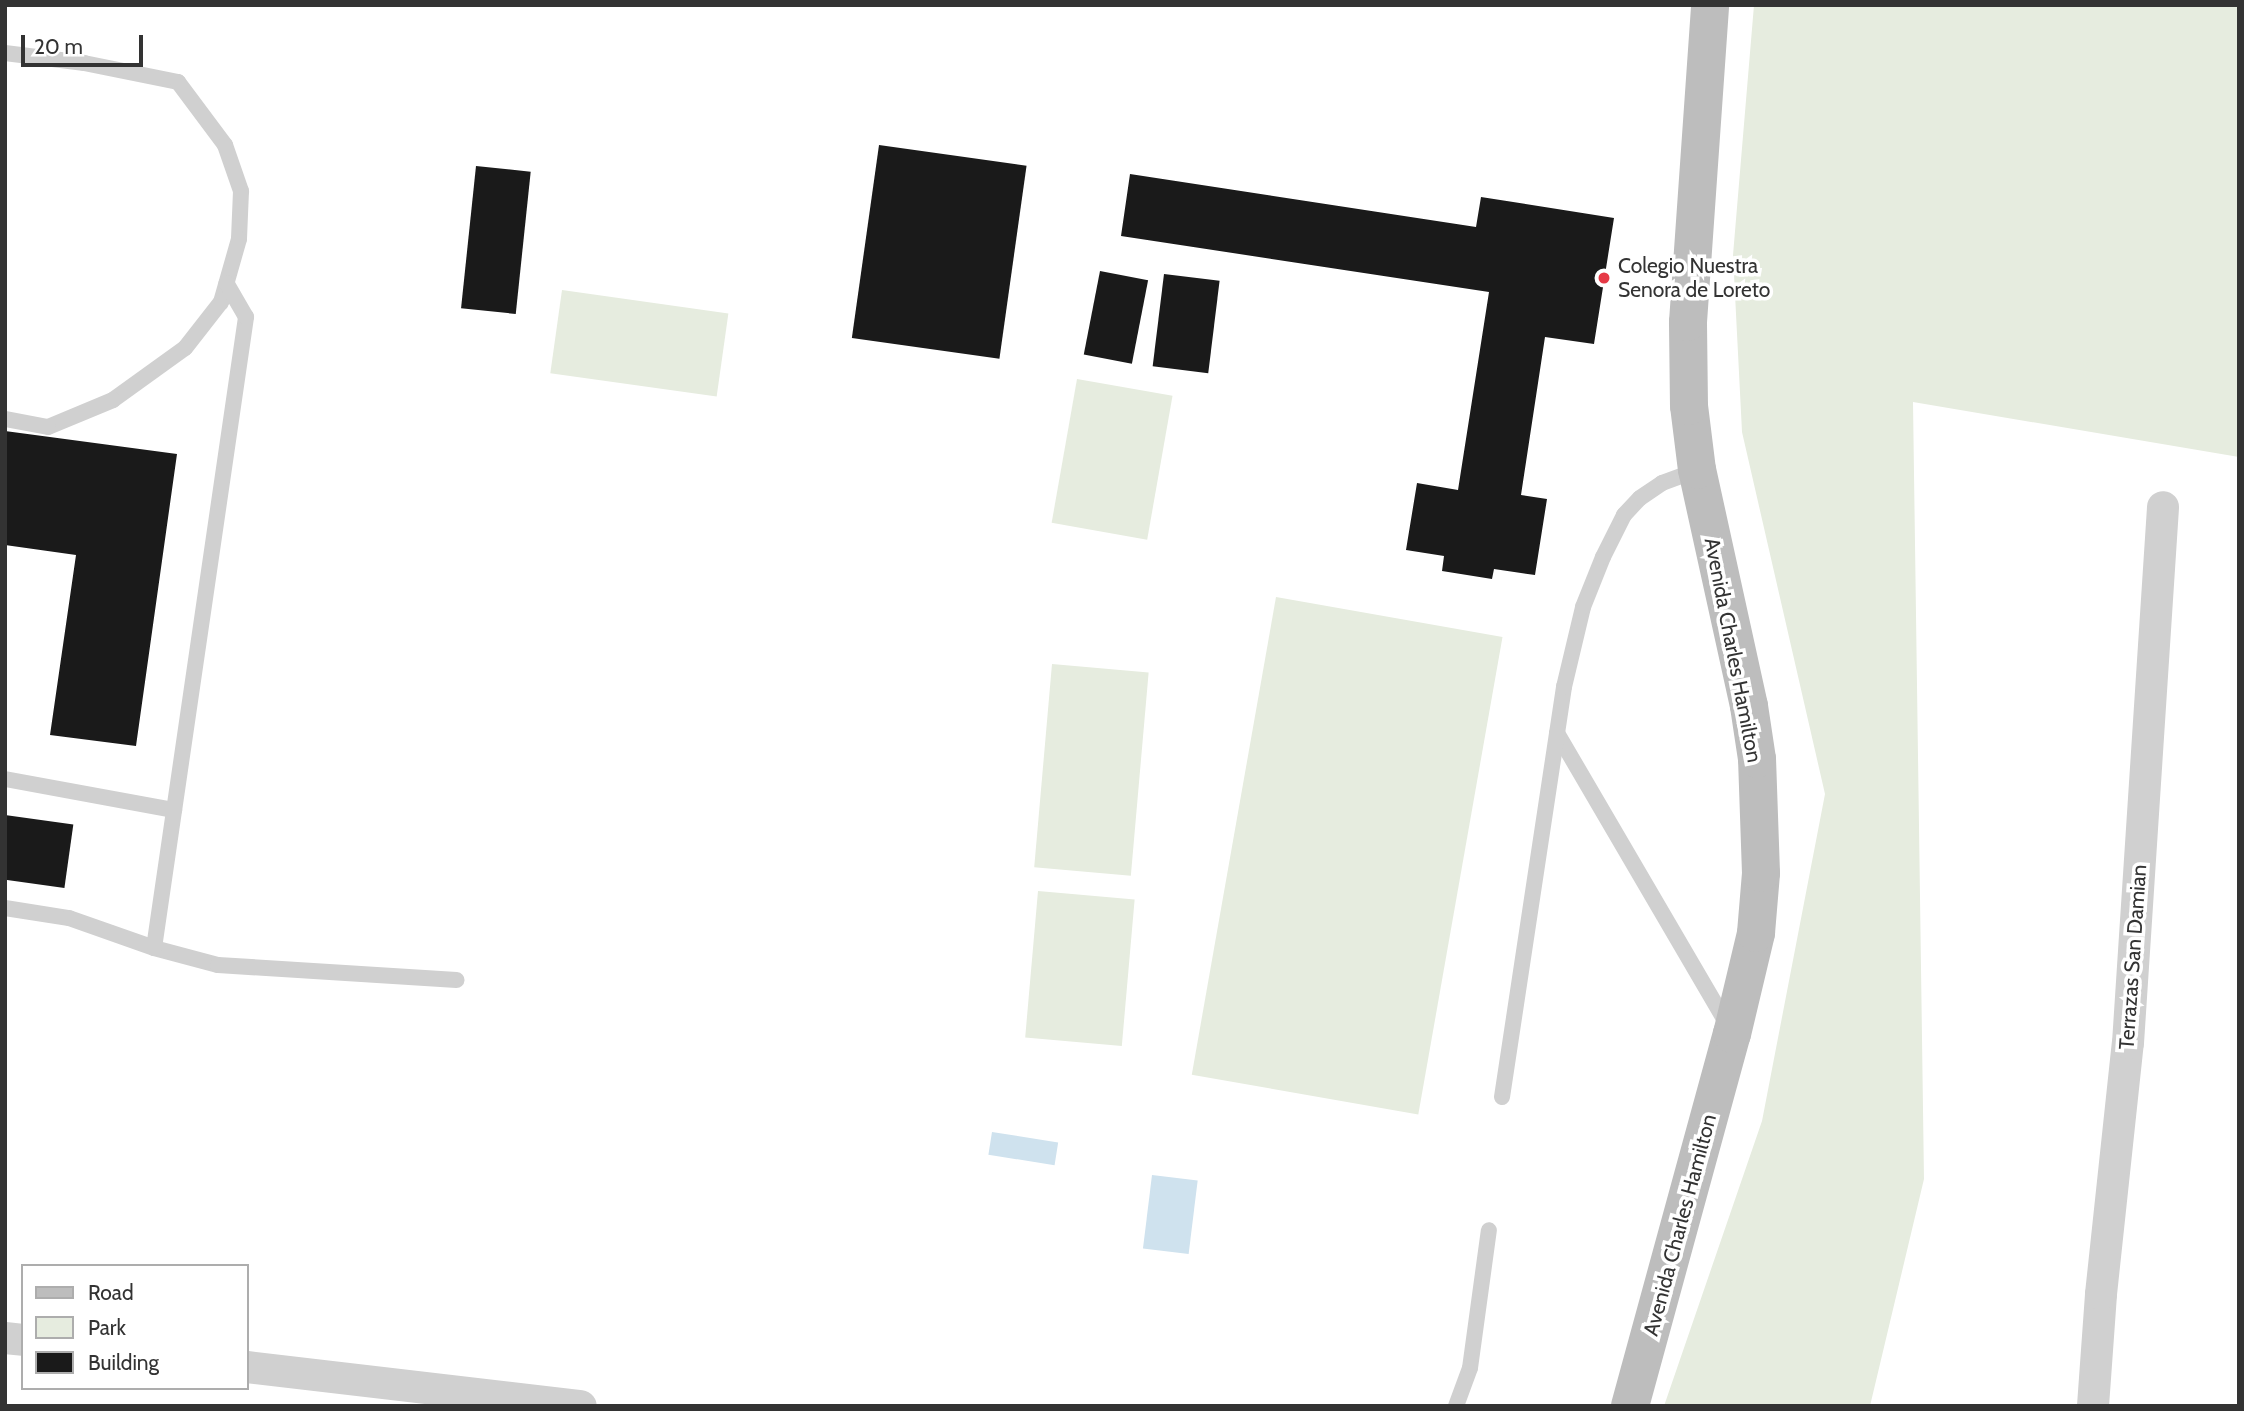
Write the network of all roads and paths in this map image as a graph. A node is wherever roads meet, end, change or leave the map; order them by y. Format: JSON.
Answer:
{"nodes":[{"id":1,"x":1710,"y":5,"type":"edge"},
{"id":2,"x":5,"y":53,"type":"edge"},
{"id":3,"x":226,"y":283,"type":"junction"},
{"id":4,"x":5,"y":419,"type":"edge"},
{"id":5,"x":1697,"y":470,"type":"junction"},
{"id":6,"x":2163,"y":507,"type":"dead end"},
{"id":7,"x":1557,"y":733,"type":"junction"},
{"id":8,"x":5,"y":779,"type":"edge"},
{"id":9,"x":174,"y":810,"type":"junction"},
{"id":10,"x":5,"y":908,"type":"edge"},
{"id":11,"x":154,"y":948,"type":"junction"},
{"id":12,"x":457,"y":980,"type":"dead end"},
{"id":13,"x":1732,"y":1034,"type":"junction"},
{"id":14,"x":1502,"y":1097,"type":"dead end"},
{"id":15,"x":1489,"y":1230,"type":"dead end"},
{"id":16,"x":248,"y":1367,"type":"edge"},
{"id":17,"x":582,"y":1406,"type":"edge"},
{"id":18,"x":1457,"y":1406,"type":"edge"},
{"id":19,"x":1630,"y":1406,"type":"edge"},
{"id":20,"x":2094,"y":1406,"type":"edge"}],
"edges":[{"from":1,"to":5,"type":"street","name":"Avenida Charles Hamilton"},
{"from":2,"to":3,"type":"lane"},
{"from":3,"to":4,"type":"lane"},
{"from":3,"to":9,"type":"lane"},
{"from":5,"to":7,"type":"lane"},
{"from":5,"to":13,"type":"street","name":"Avenida Charles Hamilton"},
{"from":6,"to":20,"type":"street","name":"Terrazas San Damian"},
{"from":7,"to":13,"type":"lane"},
{"from":7,"to":14,"type":"lane"},
{"from":8,"to":9,"type":"lane"},
{"from":9,"to":11,"type":"lane"},
{"from":10,"to":11,"type":"lane"},
{"from":11,"to":12,"type":"lane"},
{"from":13,"to":19,"type":"street","name":"Avenida Charles Hamilton"},
{"from":15,"to":18,"type":"lane"},
{"from":16,"to":17,"type":"street"}]}
